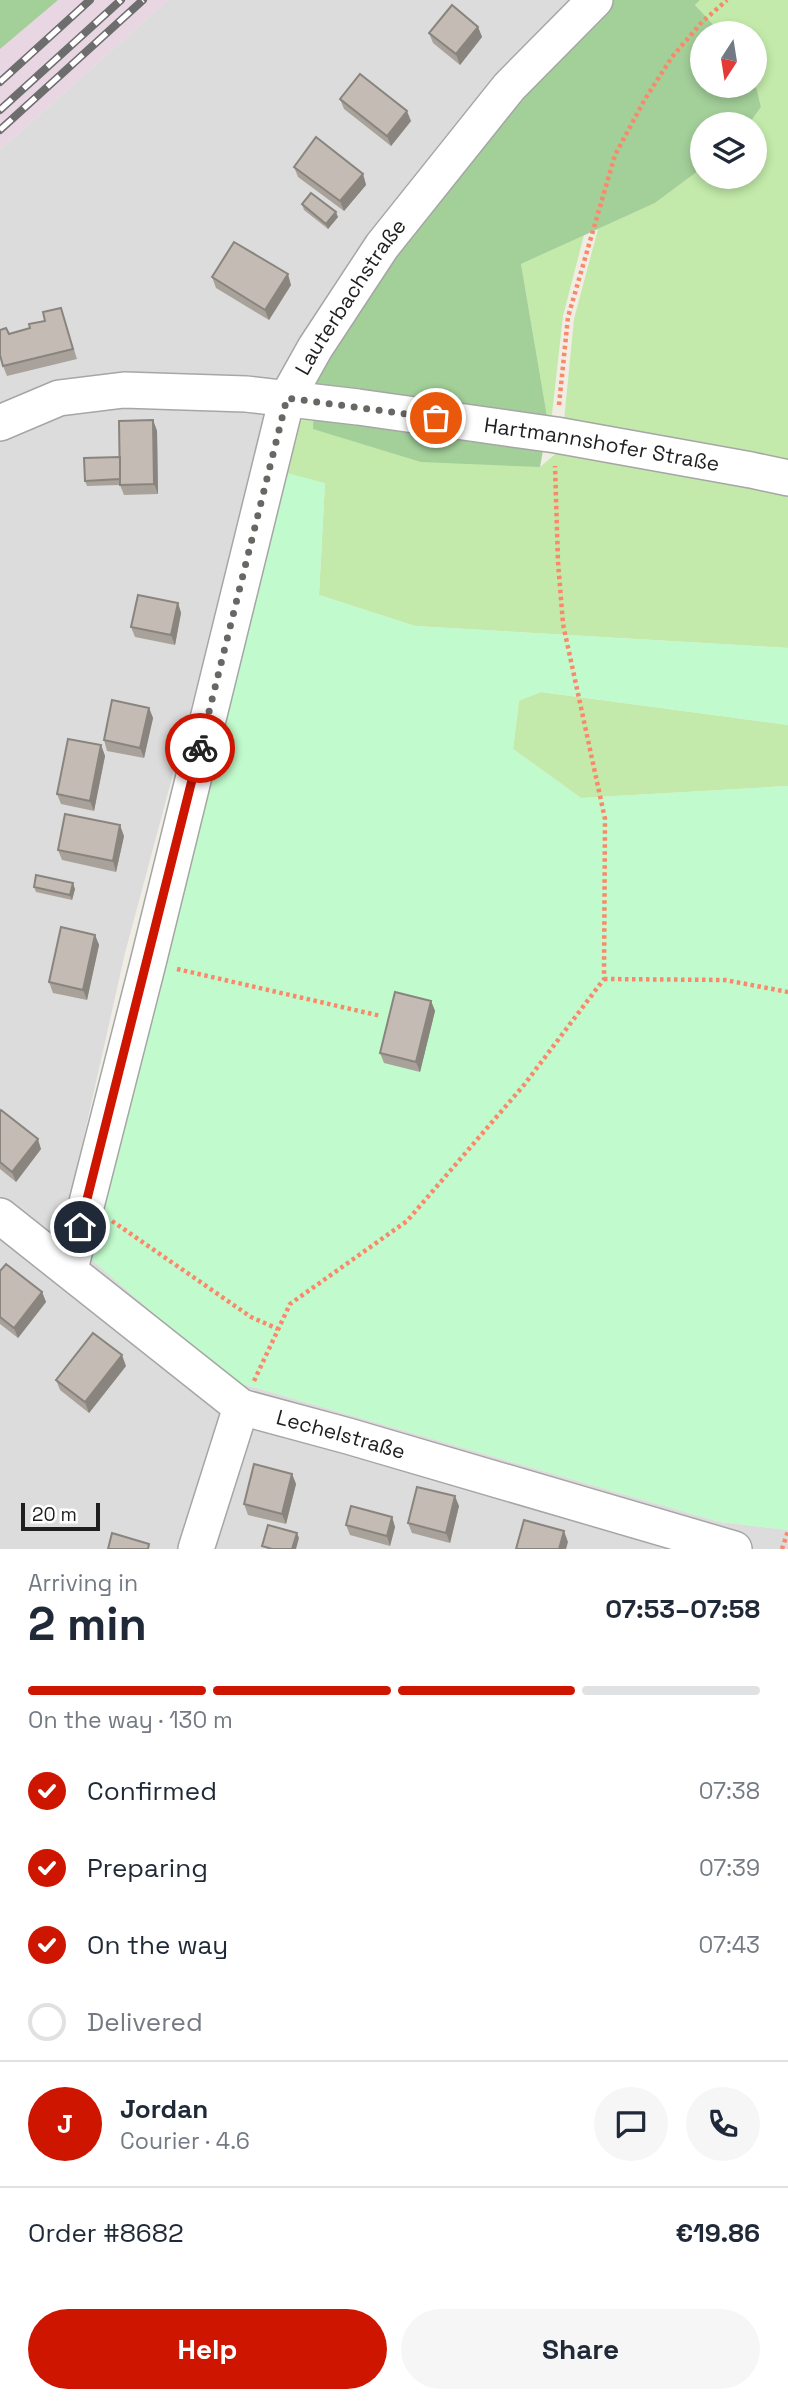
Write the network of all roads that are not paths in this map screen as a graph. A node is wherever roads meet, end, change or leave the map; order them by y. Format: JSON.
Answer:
{"nodes":[{"id":1,"x":595,"y":0,"type":"edge"},
{"id":2,"x":287,"y":398,"type":"junction"},
{"id":3,"x":0,"y":423,"type":"edge"},
{"id":4,"x":788,"y":478,"type":"edge"},
{"id":5,"x":0,"y":1216,"type":"edge"},
{"id":6,"x":70,"y":1269,"type":"junction"},
{"id":7,"x":241,"y":1407,"type":"junction"},
{"id":8,"x":196,"y":1549,"type":"edge"},
{"id":9,"x":734,"y":1549,"type":"edge"}],
"edges":[{"from":1,"to":2,"type":"street","name":"Lauterbachstraße"},
{"from":2,"to":3,"type":"street","name":"Hartmannshofer Straße"},
{"from":2,"to":4,"type":"street","name":"Hartmannshofer Straße"},
{"from":2,"to":6,"type":"street","name":"Lauterbachstraße"},
{"from":5,"to":6,"type":"street","name":"Lechelstraße"},
{"from":6,"to":7,"type":"street","name":"Lechelstraße"},
{"from":7,"to":8,"type":"street"},
{"from":7,"to":9,"type":"street","name":"Lechelstraße"}]}
